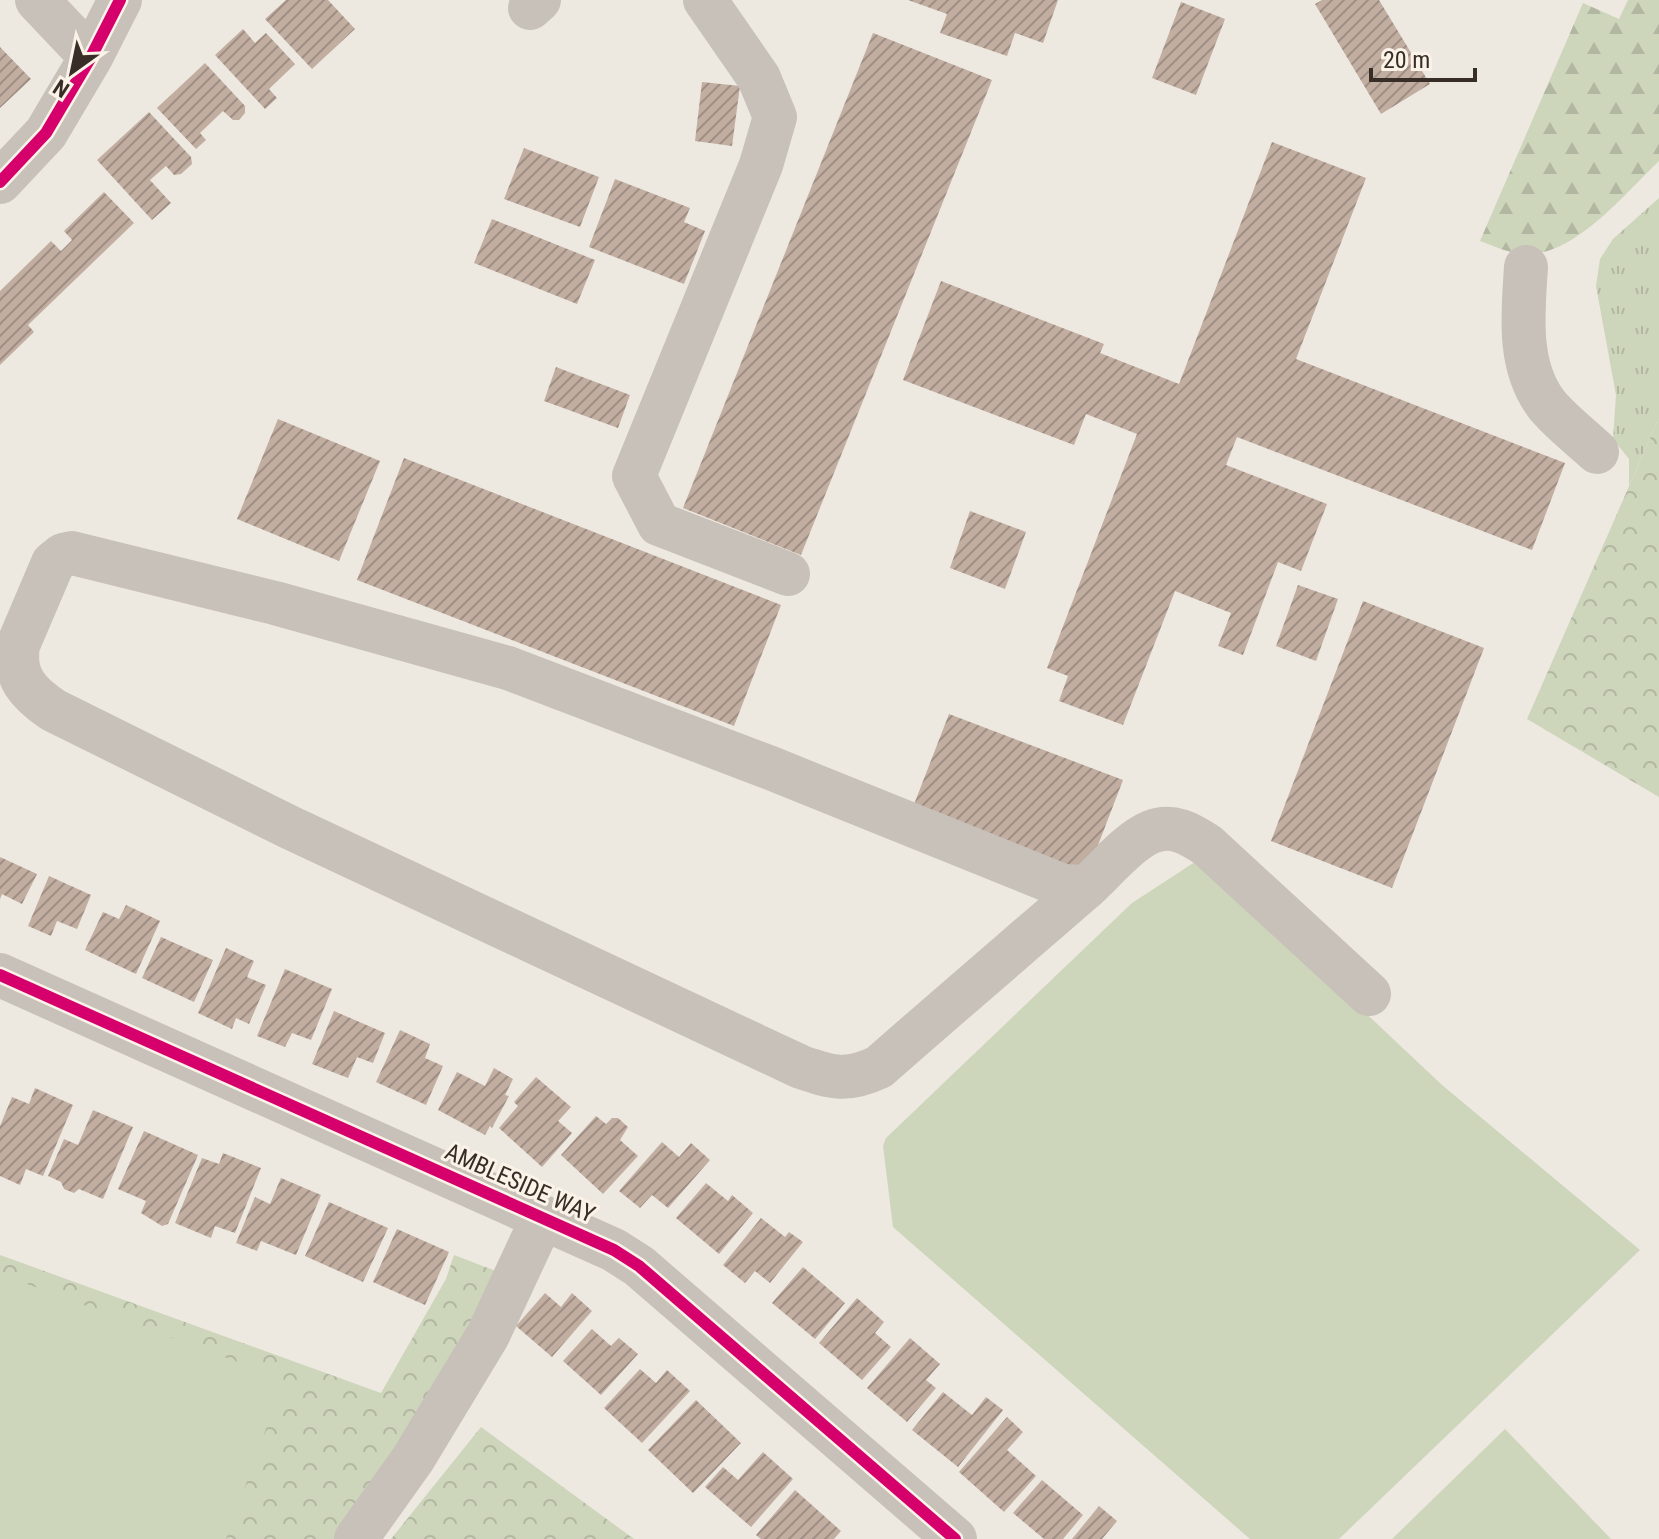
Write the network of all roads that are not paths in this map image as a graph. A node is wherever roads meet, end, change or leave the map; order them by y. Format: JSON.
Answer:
{"nodes":[{"id":1,"x":37,"y":0,"type":"edge"},
{"id":2,"x":120,"y":0,"type":"edge"},
{"id":3,"x":705,"y":0,"type":"edge"},
{"id":4,"x":91,"y":57,"type":"junction"},
{"id":5,"x":0,"y":182,"type":"edge"},
{"id":6,"x":1526,"y":267,"type":"dead end"},
{"id":7,"x":1597,"y":452,"type":"dead end"},
{"id":8,"x":788,"y":574,"type":"dead end"},
{"id":9,"x":1086,"y":887,"type":"junction"},
{"id":10,"x":0,"y":975,"type":"edge"},
{"id":11,"x":1369,"y":994,"type":"dead end"},
{"id":12,"x":543,"y":1217,"type":"junction"},
{"id":13,"x":356,"y":1539,"type":"edge"},
{"id":14,"x":955,"y":1539,"type":"edge"}],
"edges":[{"from":1,"to":4,"type":"street"},
{"from":2,"to":4,"type":"street"},
{"from":3,"to":8,"type":"street"},
{"from":4,"to":5,"type":"street"},
{"from":6,"to":7,"type":"street"},
{"from":9,"to":9,"type":"street"},
{"from":9,"to":11,"type":"street"},
{"from":10,"to":12,"type":"street","name":"AMBLESIDE WAY"},
{"from":12,"to":13,"type":"street"},
{"from":12,"to":14,"type":"street","name":"AMBLESIDE WAY"}]}
